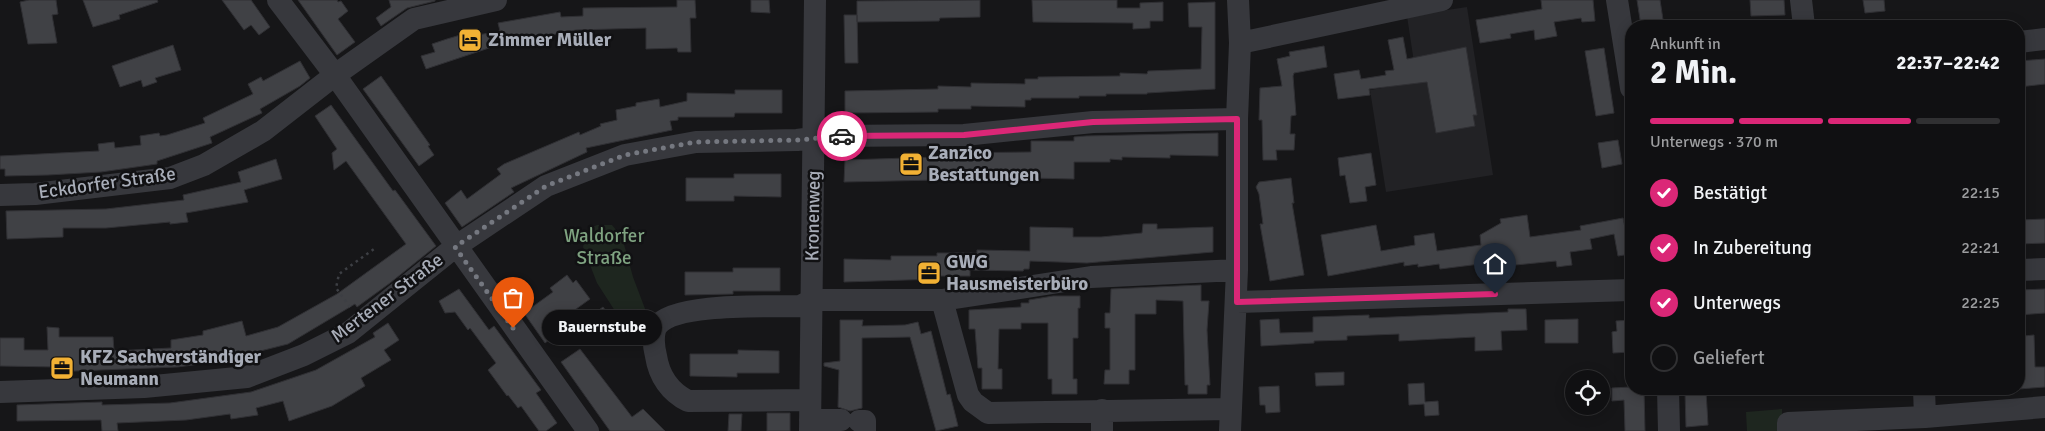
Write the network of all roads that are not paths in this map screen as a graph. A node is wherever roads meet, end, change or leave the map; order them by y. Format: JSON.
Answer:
{"nodes":[{"id":1,"x":278,"y":0,"type":"edge"},
{"id":2,"x":496,"y":0,"type":"edge"},
{"id":3,"x":815,"y":0,"type":"edge"},
{"id":4,"x":1238,"y":0,"type":"edge"},
{"id":5,"x":1442,"y":0,"type":"edge"},
{"id":6,"x":1617,"y":0,"type":"edge"},
{"id":7,"x":1800,"y":0,"type":"edge"},
{"id":8,"x":1803,"y":20,"type":"edge"},
{"id":9,"x":2045,"y":39,"type":"edge"},
{"id":10,"x":2025,"y":41,"type":"edge"},
{"id":11,"x":1240,"y":43,"type":"junction"},
{"id":12,"x":1625,"y":50,"type":"edge"},
{"id":13,"x":335,"y":76,"type":"junction"},
{"id":14,"x":1237,"y":119,"type":"junction"},
{"id":15,"x":814,"y":137,"type":"junction"},
{"id":16,"x":0,"y":195,"type":"edge"},
{"id":17,"x":455,"y":247,"type":"junction"},
{"id":18,"x":2045,"y":269,"type":"edge"},
{"id":19,"x":1237,"y":270,"type":"junction"},
{"id":20,"x":2025,"y":270,"type":"edge"},
{"id":21,"x":1625,"y":290,"type":"edge"},
{"id":22,"x":812,"y":300,"type":"junction"},
{"id":23,"x":942,"y":300,"type":"junction"},
{"id":24,"x":1237,"y":302,"type":"junction"},
{"id":25,"x":0,"y":392,"type":"edge"},
{"id":26,"x":1668,"y":395,"type":"edge"},
{"id":27,"x":1924,"y":395,"type":"edge"},
{"id":28,"x":2045,"y":407,"type":"edge"},
{"id":29,"x":810,"y":417,"type":"edge"},
{"id":30,"x":1925,"y":417,"type":"junction"},
{"id":31,"x":1102,"y":420,"type":"edge"},
{"id":32,"x":1230,"y":420,"type":"edge"},
{"id":33,"x":2000,"y":421,"type":"edge"},
{"id":34,"x":855,"y":424,"type":"edge"},
{"id":35,"x":1788,"y":427,"type":"edge"},
{"id":36,"x":579,"y":428,"type":"edge"},
{"id":37,"x":1669,"y":431,"type":"edge"}],
"edges":[{"from":1,"to":13,"type":"street"},
{"from":2,"to":13,"type":"street","name":"Eckdorfer Straße"},
{"from":3,"to":15,"type":"street","name":"Kronenweg"},
{"from":4,"to":11,"type":"street"},
{"from":5,"to":11,"type":"street"},
{"from":6,"to":12,"type":"street"},
{"from":7,"to":8,"type":"street"},
{"from":9,"to":10,"type":"street"},
{"from":11,"to":14,"type":"street"},
{"from":13,"to":16,"type":"street","name":"Eckdorfer Straße"},
{"from":13,"to":17,"type":"street"},
{"from":14,"to":15,"type":"street","name":"Mertener Straße"},
{"from":14,"to":19,"type":"street"},
{"from":15,"to":17,"type":"street","name":"Mertener Straße"},
{"from":15,"to":22,"type":"street","name":"Kronenweg"},
{"from":17,"to":25,"type":"street","name":"Mertener Straße"},
{"from":17,"to":36,"type":"street"},
{"from":18,"to":20,"type":"street"},
{"from":19,"to":23,"type":"street"},
{"from":19,"to":24,"type":"street"},
{"from":21,"to":24,"type":"street"},
{"from":22,"to":23,"type":"street"},
{"from":22,"to":29,"type":"street","name":"Kronenweg"},
{"from":22,"to":29,"type":"street"},
{"from":23,"to":31,"type":"street"},
{"from":24,"to":32,"type":"street"},
{"from":26,"to":37,"type":"street"},
{"from":27,"to":30,"type":"street"},
{"from":28,"to":33,"type":"street"},
{"from":29,"to":34,"type":"street"},
{"from":30,"to":33,"type":"street"},
{"from":30,"to":35,"type":"street"},
{"from":31,"to":32,"type":"street"}]}
